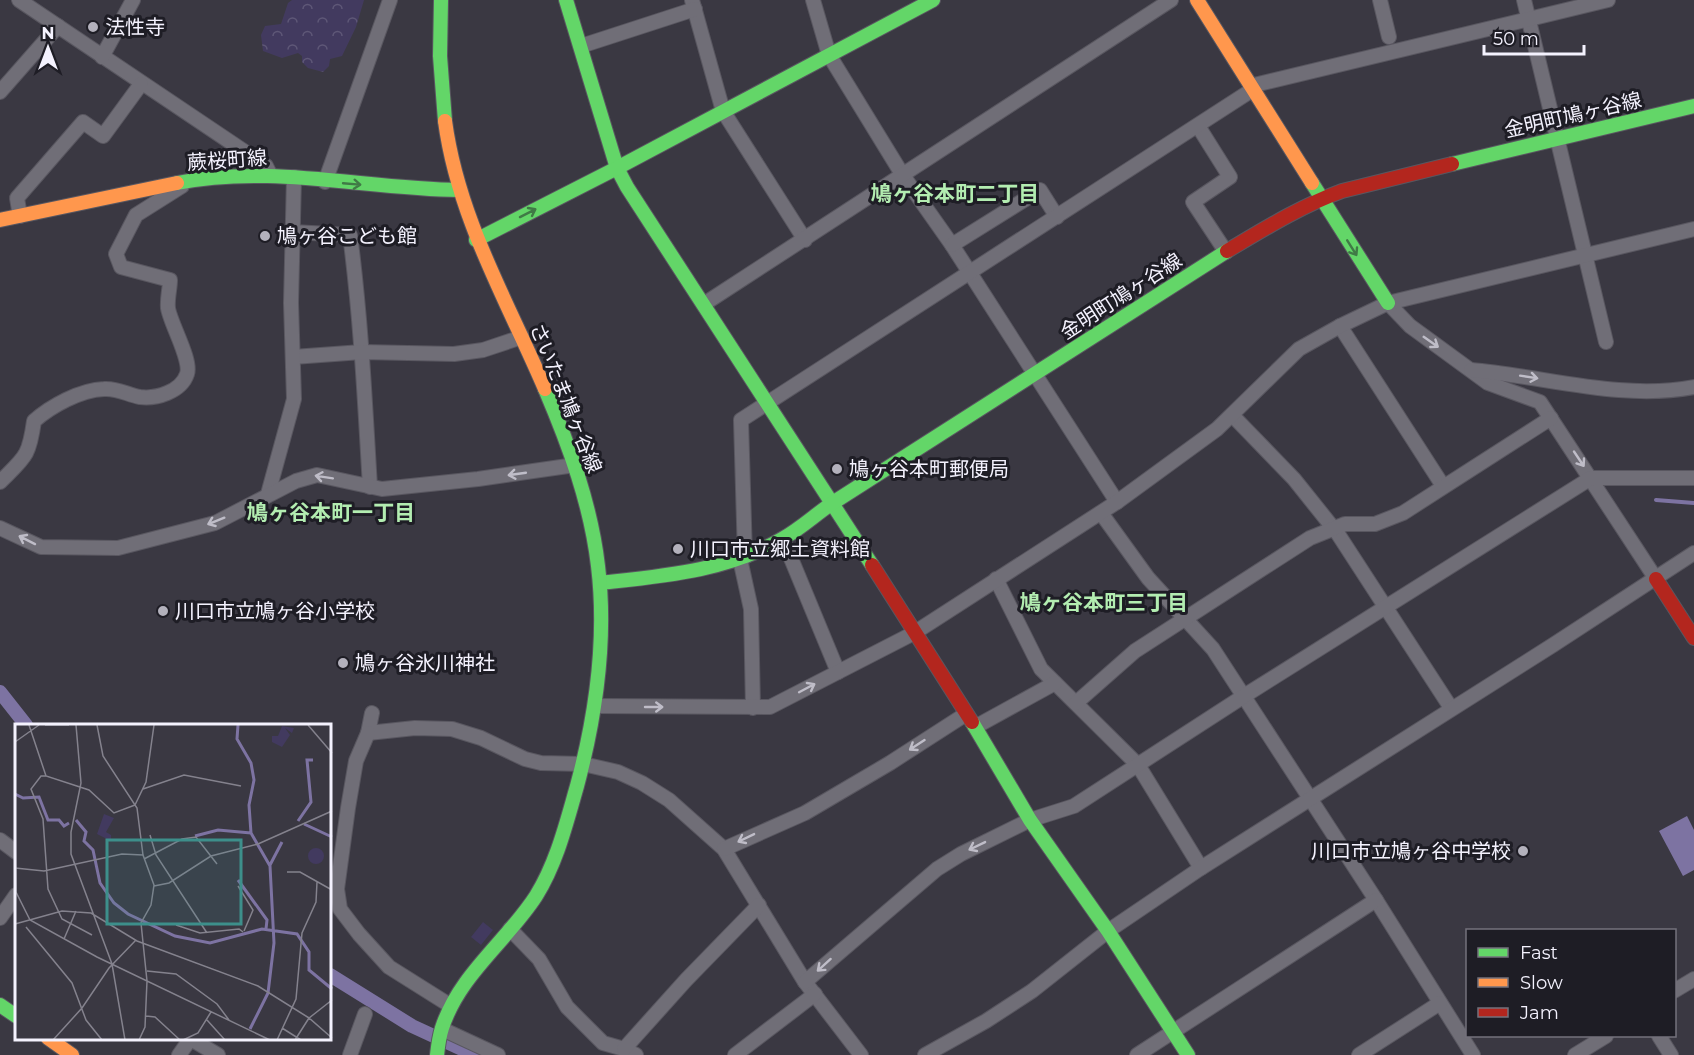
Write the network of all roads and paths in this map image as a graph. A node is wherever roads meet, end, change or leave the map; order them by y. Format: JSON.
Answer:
{"nodes":[{"id":1,"x":19,"y":0,"type":"edge"},
{"id":2,"x":133,"y":0,"type":"edge"},
{"id":3,"x":390,"y":0,"type":"edge"},
{"id":4,"x":441,"y":0,"type":"edge"},
{"id":5,"x":566,"y":0,"type":"edge"},
{"id":6,"x":813,"y":0,"type":"edge"},
{"id":7,"x":933,"y":0,"type":"edge"},
{"id":8,"x":1171,"y":0,"type":"edge"},
{"id":9,"x":1197,"y":0,"type":"edge"},
{"id":10,"x":1380,"y":0,"type":"edge"},
{"id":11,"x":1524,"y":0,"type":"edge"},
{"id":12,"x":1608,"y":0,"type":"edge"},
{"id":13,"x":915,"y":4,"type":"edge"},
{"id":14,"x":694,"y":5,"type":"edge"},
{"id":15,"x":1529,"y":19,"type":"junction"},
{"id":16,"x":58,"y":26,"type":"junction"},
{"id":17,"x":1389,"y":37,"type":"dead end"},
{"id":18,"x":581,"y":46,"type":"junction"},
{"id":19,"x":830,"y":55,"type":"junction"},
{"id":20,"x":102,"y":57,"type":"junction"},
{"id":21,"x":141,"y":84,"type":"junction"},
{"id":22,"x":1251,"y":88,"type":"junction"},
{"id":23,"x":0,"y":92,"type":"edge"},
{"id":24,"x":1694,"y":106,"type":"edge"},
{"id":25,"x":723,"y":111,"type":"junction"},
{"id":26,"x":1198,"y":126,"type":"junction"},
{"id":27,"x":1557,"y":138,"type":"junction"},
{"id":28,"x":617,"y":168,"type":"junction"},
{"id":29,"x":902,"y":174,"type":"junction"},
{"id":30,"x":272,"y":176,"type":"junction"},
{"id":31,"x":294,"y":177,"type":"junction"},
{"id":32,"x":190,"y":181,"type":"junction"},
{"id":33,"x":325,"y":182,"type":"junction"},
{"id":34,"x":459,"y":190,"type":"junction"},
{"id":35,"x":1321,"y":198,"type":"junction"},
{"id":36,"x":20,"y":216,"type":"junction"},
{"id":37,"x":1057,"y":216,"type":"junction"},
{"id":38,"x":0,"y":220,"type":"edge"},
{"id":39,"x":1694,"y":229,"type":"edge"},
{"id":40,"x":292,"y":232,"type":"junction"},
{"id":41,"x":476,"y":240,"type":"junction"},
{"id":42,"x":805,"y":240,"type":"junction"},
{"id":43,"x":952,"y":245,"type":"junction"},
{"id":44,"x":1226,"y":252,"type":"junction"},
{"id":45,"x":1585,"y":254,"type":"junction"},
{"id":46,"x":968,"y":272,"type":"junction"},
{"id":47,"x":1388,"y":303,"type":"junction"},
{"id":48,"x":704,"y":304,"type":"junction"},
{"id":49,"x":1340,"y":326,"type":"junction"},
{"id":50,"x":522,"y":337,"type":"junction"},
{"id":51,"x":1606,"y":342,"type":"dead end"},
{"id":52,"x":362,"y":352,"type":"junction"},
{"id":53,"x":293,"y":357,"type":"junction"},
{"id":54,"x":1471,"y":370,"type":"junction"},
{"id":55,"x":1034,"y":375,"type":"junction"},
{"id":56,"x":1694,"y":387,"type":"edge"},
{"id":57,"x":767,"y":402,"type":"junction"},
{"id":58,"x":1232,"y":415,"type":"junction"},
{"id":59,"x":1551,"y":418,"type":"junction"},
{"id":60,"x":574,"y":465,"type":"junction"},
{"id":61,"x":1591,"y":478,"type":"junction"},
{"id":62,"x":1694,"y":478,"type":"edge"},
{"id":63,"x":0,"y":482,"type":"edge"},
{"id":64,"x":1443,"y":486,"type":"junction"},
{"id":65,"x":370,"y":487,"type":"junction"},
{"id":66,"x":268,"y":494,"type":"junction"},
{"id":67,"x":1117,"y":502,"type":"junction"},
{"id":68,"x":831,"y":504,"type":"junction"},
{"id":69,"x":1101,"y":513,"type":"junction"},
{"id":70,"x":0,"y":528,"type":"edge"},
{"id":71,"x":1333,"y":528,"type":"junction"},
{"id":72,"x":783,"y":539,"type":"junction"},
{"id":73,"x":1694,"y":553,"type":"edge"},
{"id":74,"x":742,"y":558,"type":"junction"},
{"id":75,"x":996,"y":579,"type":"junction"},
{"id":76,"x":1656,"y":579,"type":"junction"},
{"id":77,"x":600,"y":583,"type":"junction"},
{"id":78,"x":1387,"y":607,"type":"junction"},
{"id":79,"x":1185,"y":618,"type":"junction"},
{"id":80,"x":915,"y":633,"type":"junction"},
{"id":81,"x":1694,"y":638,"type":"edge"},
{"id":82,"x":838,"y":672,"type":"junction"},
{"id":83,"x":1056,"y":683,"type":"junction"},
{"id":84,"x":1244,"y":696,"type":"junction"},
{"id":85,"x":1076,"y":703,"type":"junction"},
{"id":86,"x":595,"y":706,"type":"junction"},
{"id":87,"x":753,"y":708,"type":"junction"},
{"id":88,"x":1451,"y":708,"type":"junction"},
{"id":89,"x":372,"y":713,"type":"dead end"},
{"id":90,"x":966,"y":714,"type":"junction"},
{"id":91,"x":975,"y":727,"type":"junction"},
{"id":92,"x":368,"y":733,"type":"junction"},
{"id":93,"x":583,"y":764,"type":"junction"},
{"id":94,"x":1138,"y":765,"type":"junction"},
{"id":95,"x":1311,"y":799,"type":"junction"},
{"id":96,"x":1030,"y":820,"type":"junction"},
{"id":97,"x":0,"y":840,"type":"edge"},
{"id":98,"x":724,"y":849,"type":"junction"},
{"id":99,"x":15,"y":851,"type":"edge"},
{"id":100,"x":1201,"y":868,"type":"junction"},
{"id":101,"x":15,"y":896,"type":"edge"},
{"id":102,"x":1376,"y":900,"type":"junction"},
{"id":103,"x":759,"y":905,"type":"junction"},
{"id":104,"x":0,"y":918,"type":"edge"},
{"id":105,"x":510,"y":929,"type":"junction"},
{"id":106,"x":1108,"y":931,"type":"junction"},
{"id":107,"x":1694,"y":979,"type":"edge"},
{"id":108,"x":805,"y":982,"type":"junction"},
{"id":109,"x":1676,"y":991,"type":"edge"},
{"id":110,"x":815,"y":994,"type":"junction"},
{"id":111,"x":1440,"y":1003,"type":"junction"},
{"id":112,"x":0,"y":1005,"type":"edge"},
{"id":113,"x":452,"y":1006,"type":"junction"},
{"id":114,"x":365,"y":1014,"type":"dead end"},
{"id":115,"x":15,"y":1015,"type":"edge"},
{"id":116,"x":1174,"y":1032,"type":"junction"},
{"id":117,"x":1603,"y":1037,"type":"edge"},
{"id":118,"x":1660,"y":1037,"type":"edge"},
{"id":119,"x":51,"y":1040,"type":"edge"},
{"id":120,"x":190,"y":1040,"type":"edge"},
{"id":121,"x":193,"y":1040,"type":"edge"},
{"id":122,"x":440,"y":1045,"type":"edge"},
{"id":123,"x":630,"y":1052,"type":"edge"},
{"id":124,"x":72,"y":1055,"type":"edge"},
{"id":125,"x":179,"y":1055,"type":"edge"},
{"id":126,"x":218,"y":1055,"type":"edge"},
{"id":127,"x":350,"y":1055,"type":"edge"},
{"id":128,"x":498,"y":1055,"type":"edge"},
{"id":129,"x":735,"y":1055,"type":"edge"},
{"id":130,"x":861,"y":1055,"type":"edge"},
{"id":131,"x":925,"y":1055,"type":"edge"},
{"id":132,"x":1137,"y":1055,"type":"edge"},
{"id":133,"x":1188,"y":1055,"type":"edge"},
{"id":134,"x":1359,"y":1055,"type":"edge"},
{"id":135,"x":1473,"y":1055,"type":"edge"},
{"id":136,"x":1575,"y":1055,"type":"edge"},
{"id":137,"x":1671,"y":1055,"type":"edge"}],
"edges":[{"from":1,"to":16,"type":"street"},
{"from":2,"to":20,"type":"street"},
{"from":3,"to":33,"type":"street"},
{"from":4,"to":34,"type":"main road","name":"さいたま鳩ヶ谷線"},
{"from":5,"to":18,"type":"main road"},
{"from":6,"to":19,"type":"street"},
{"from":7,"to":13,"type":"main road"},
{"from":8,"to":29,"type":"street"},
{"from":9,"to":22,"type":"main road"},
{"from":10,"to":17,"type":"street"},
{"from":11,"to":15,"type":"street"},
{"from":12,"to":15,"type":"street"},
{"from":13,"to":19,"type":"main road"},
{"from":14,"to":18,"type":"street"},
{"from":14,"to":25,"type":"street"},
{"from":15,"to":22,"type":"street"},
{"from":15,"to":27,"type":"street"},
{"from":16,"to":20,"type":"street"},
{"from":16,"to":23,"type":"street"},
{"from":18,"to":28,"type":"main road"},
{"from":19,"to":25,"type":"main road"},
{"from":19,"to":29,"type":"street"},
{"from":20,"to":21,"type":"street"},
{"from":21,"to":30,"type":"street"},
{"from":21,"to":36,"type":"street"},
{"from":22,"to":26,"type":"street"},
{"from":22,"to":35,"type":"main road"},
{"from":24,"to":27,"type":"main road","name":"金明町鳩ヶ谷線"},
{"from":25,"to":28,"type":"main road"},
{"from":25,"to":42,"type":"street"},
{"from":26,"to":37,"type":"street"},
{"from":26,"to":44,"type":"street"},
{"from":27,"to":35,"type":"main road","name":"金明町鳩ヶ谷線"},
{"from":27,"to":45,"type":"street"},
{"from":41,"to":28,"type":"main road","one_way":true},
{"from":28,"to":48,"type":"main road"},
{"from":29,"to":42,"type":"street"},
{"from":29,"to":43,"type":"street"},
{"from":30,"to":31,"type":"main road","name":"蕨桜町線"},
{"from":30,"to":32,"type":"main road","name":"蕨桜町線"},
{"from":31,"to":33,"type":"main road","name":"蕨桜町線"},
{"from":31,"to":40,"type":"street"},
{"from":32,"to":36,"type":"main road","name":"蕨桜町線"},
{"from":32,"to":63,"type":"street"},
{"from":33,"to":34,"type":"main road","name":"蕨桜町線","one_way":true},
{"from":34,"to":41,"type":"main road","name":"さいたま鳩ヶ谷線"},
{"from":35,"to":44,"type":"main road","name":"金明町鳩ヶ谷線"},
{"from":35,"to":47,"type":"main road","one_way":true},
{"from":36,"to":38,"type":"main road","name":"蕨桜町線"},
{"from":37,"to":43,"type":"street"},
{"from":37,"to":46,"type":"street"},
{"from":39,"to":45,"type":"street"},
{"from":40,"to":52,"type":"street"},
{"from":40,"to":53,"type":"street"},
{"from":41,"to":50,"type":"main road","name":"さいたま鳩ヶ谷線"},
{"from":42,"to":48,"type":"street"},
{"from":43,"to":46,"type":"street"},
{"from":44,"to":55,"type":"main road","name":"金明町鳩ヶ谷線"},
{"from":45,"to":47,"type":"street"},
{"from":45,"to":51,"type":"street"},
{"from":46,"to":55,"type":"street"},
{"from":46,"to":57,"type":"street"},
{"from":47,"to":49,"type":"street"},
{"from":47,"to":54,"type":"street","one_way":true},
{"from":48,"to":57,"type":"main road"},
{"from":49,"to":58,"type":"street"},
{"from":49,"to":64,"type":"street"},
{"from":50,"to":52,"type":"street"},
{"from":50,"to":60,"type":"main road","name":"さいたま鳩ヶ谷線"},
{"from":52,"to":53,"type":"street"},
{"from":52,"to":65,"type":"street"},
{"from":53,"to":66,"type":"street"},
{"from":54,"to":56,"type":"street","one_way":true},
{"from":54,"to":59,"type":"street"},
{"from":55,"to":67,"type":"street"},
{"from":55,"to":68,"type":"main road","name":"金明町鳩ヶ谷線"},
{"from":57,"to":68,"type":"main road"},
{"from":57,"to":74,"type":"street"},
{"from":58,"to":67,"type":"street"},
{"from":58,"to":71,"type":"street"},
{"from":59,"to":61,"type":"street","one_way":true},
{"from":59,"to":64,"type":"street"},
{"from":60,"to":65,"type":"street","one_way":true},
{"from":60,"to":77,"type":"main road","name":"さいたま鳩ヶ谷線"},
{"from":61,"to":62,"type":"street"},
{"from":61,"to":76,"type":"street"},
{"from":61,"to":78,"type":"street"},
{"from":64,"to":71,"type":"street"},
{"from":65,"to":66,"type":"street","one_way":true},
{"from":66,"to":70,"type":"street","one_way":true},
{"from":67,"to":69,"type":"street"},
{"from":68,"to":72,"type":"main road","name":"金明町鳩ヶ谷線"},
{"from":68,"to":80,"type":"main road"},
{"from":69,"to":75,"type":"street"},
{"from":69,"to":79,"type":"street"},
{"from":71,"to":78,"type":"street"},
{"from":71,"to":79,"type":"street"},
{"from":72,"to":74,"type":"main road","name":"金明町鳩ヶ谷線"},
{"from":72,"to":82,"type":"street"},
{"from":73,"to":76,"type":"street"},
{"from":74,"to":77,"type":"main road","name":"金明町鳩ヶ谷線"},
{"from":74,"to":87,"type":"street"},
{"from":75,"to":80,"type":"street"},
{"from":75,"to":83,"type":"street"},
{"from":76,"to":81,"type":"main road"},
{"from":76,"to":88,"type":"street"},
{"from":77,"to":86,"type":"main road","name":"さいたま鳩ヶ谷線"},
{"from":78,"to":84,"type":"street"},
{"from":78,"to":88,"type":"street"},
{"from":79,"to":84,"type":"street"},
{"from":79,"to":85,"type":"street"},
{"from":80,"to":82,"type":"street"},
{"from":80,"to":90,"type":"main road"},
{"from":87,"to":82,"type":"street","one_way":true},
{"from":83,"to":85,"type":"street"},
{"from":83,"to":91,"type":"street"},
{"from":84,"to":94,"type":"street"},
{"from":84,"to":95,"type":"street"},
{"from":85,"to":94,"type":"street"},
{"from":86,"to":87,"type":"street","one_way":true},
{"from":86,"to":93,"type":"main road","name":"さいたま鳩ヶ谷線"},
{"from":88,"to":95,"type":"street"},
{"from":89,"to":92,"type":"street"},
{"from":90,"to":91,"type":"main road"},
{"from":90,"to":98,"type":"street","one_way":true},
{"from":91,"to":96,"type":"main road"},
{"from":92,"to":93,"type":"street"},
{"from":92,"to":113,"type":"street"},
{"from":93,"to":98,"type":"street"},
{"from":93,"to":105,"type":"main road","name":"さいたま鳩ヶ谷線"},
{"from":94,"to":96,"type":"street"},
{"from":94,"to":100,"type":"street"},
{"from":95,"to":100,"type":"street"},
{"from":95,"to":102,"type":"street"},
{"from":96,"to":106,"type":"main road"},
{"from":96,"to":108,"type":"street","one_way":true},
{"from":97,"to":99,"type":"street"},
{"from":98,"to":103,"type":"street"},
{"from":100,"to":106,"type":"street"},
{"from":101,"to":104,"type":"street"},
{"from":102,"to":111,"type":"street"},
{"from":102,"to":116,"type":"street"},
{"from":103,"to":108,"type":"street"},
{"from":103,"to":123,"type":"street"},
{"from":105,"to":113,"type":"main road","name":"さいたま鳩ヶ谷線"},
{"from":105,"to":123,"type":"street"},
{"from":106,"to":116,"type":"main road"},
{"from":106,"to":131,"type":"street"},
{"from":107,"to":109,"type":"street"},
{"from":108,"to":110,"type":"street"},
{"from":110,"to":129,"type":"street"},
{"from":110,"to":130,"type":"street"},
{"from":111,"to":134,"type":"street"},
{"from":111,"to":135,"type":"street"},
{"from":112,"to":115,"type":"main road"},
{"from":113,"to":122,"type":"main road","name":"さいたま鳩ヶ谷線"},
{"from":114,"to":127,"type":"street"},
{"from":116,"to":132,"type":"street"},
{"from":116,"to":133,"type":"main road"},
{"from":117,"to":136,"type":"street"},
{"from":118,"to":137,"type":"street"},
{"from":119,"to":124,"type":"main road"},
{"from":120,"to":125,"type":"street"},
{"from":121,"to":126,"type":"street"},
{"from":122,"to":128,"type":"street"}]}
